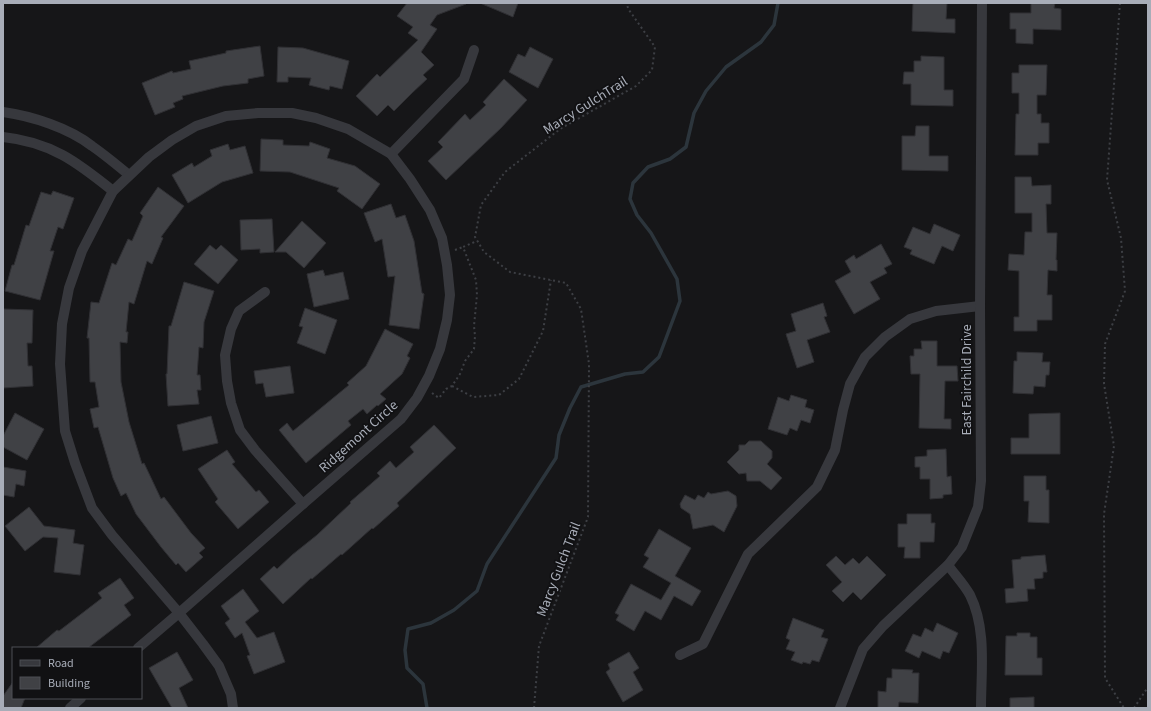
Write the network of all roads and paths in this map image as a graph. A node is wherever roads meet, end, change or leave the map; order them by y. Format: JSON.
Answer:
{"nodes":[{"id":1,"x":626,"y":3,"type":"edge"},
{"id":2,"x":982,"y":3,"type":"edge"},
{"id":3,"x":1120,"y":3,"type":"edge"},
{"id":4,"x":474,"y":50,"type":"dead end"},
{"id":5,"x":3,"y":112,"type":"edge"},
{"id":6,"x":3,"y":137,"type":"edge"},
{"id":7,"x":391,"y":154,"type":"junction"},
{"id":8,"x":129,"y":175,"type":"junction"},
{"id":9,"x":113,"y":191,"type":"junction"},
{"id":10,"x":477,"y":241,"type":"junction"},
{"id":11,"x":551,"y":280,"type":"junction"},
{"id":12,"x":265,"y":292,"type":"dead end"},
{"id":13,"x":980,"y":306,"type":"junction"},
{"id":14,"x":452,"y":386,"type":"junction"},
{"id":15,"x":423,"y":387,"type":"junction"},
{"id":16,"x":304,"y":504,"type":"junction"},
{"id":17,"x":948,"y":565,"type":"junction"},
{"id":18,"x":178,"y":613,"type":"junction"},
{"id":19,"x":139,"y":647,"type":"edge"},
{"id":20,"x":680,"y":655,"type":"dead end"},
{"id":21,"x":1148,"y":687,"type":"edge"},
{"id":22,"x":80,"y":699,"type":"edge"},
{"id":23,"x":70,"y":708,"type":"edge"},
{"id":24,"x":233,"y":708,"type":"edge"},
{"id":25,"x":534,"y":708,"type":"edge"},
{"id":26,"x":840,"y":708,"type":"edge"},
{"id":27,"x":981,"y":708,"type":"edge"},
{"id":28,"x":1124,"y":708,"type":"edge"},
{"id":29,"x":1134,"y":708,"type":"edge"}],
"edges":[{"from":1,"to":10,"type":"path","name":"Marcy GulchTrail"},
{"from":2,"to":13,"type":"street","name":"East Fairchild Drive"},
{"from":3,"to":28,"type":"path"},
{"from":4,"to":7,"type":"street"},
{"from":5,"to":8,"type":"street"},
{"from":6,"to":9,"type":"street"},
{"from":7,"to":8,"type":"street","name":"Ridgemont Circle"},
{"from":7,"to":15,"type":"street","name":"Ridgemont Circle"},
{"from":8,"to":9,"type":"street","name":"Ridgemont Circle"},
{"from":9,"to":18,"type":"street","name":"Ridgemont Circle"},
{"from":10,"to":11,"type":"path"},
{"from":10,"to":14,"type":"path"},
{"from":11,"to":14,"type":"path"},
{"from":11,"to":25,"type":"path","name":"Marcy Gulch Trail"},
{"from":12,"to":16,"type":"street"},
{"from":13,"to":17,"type":"street","name":"East Fairchild Drive"},
{"from":13,"to":20,"type":"street"},
{"from":14,"to":15,"type":"path"},
{"from":15,"to":16,"type":"street","name":"Ridgemont Circle"},
{"from":16,"to":18,"type":"street","name":"Ridgemont Circle"},
{"from":17,"to":26,"type":"street","name":"East Fairchild Drive"},
{"from":17,"to":27,"type":"street"},
{"from":18,"to":19,"type":"street"},
{"from":18,"to":24,"type":"street"},
{"from":21,"to":29,"type":"path"},
{"from":22,"to":23,"type":"street"}]}
